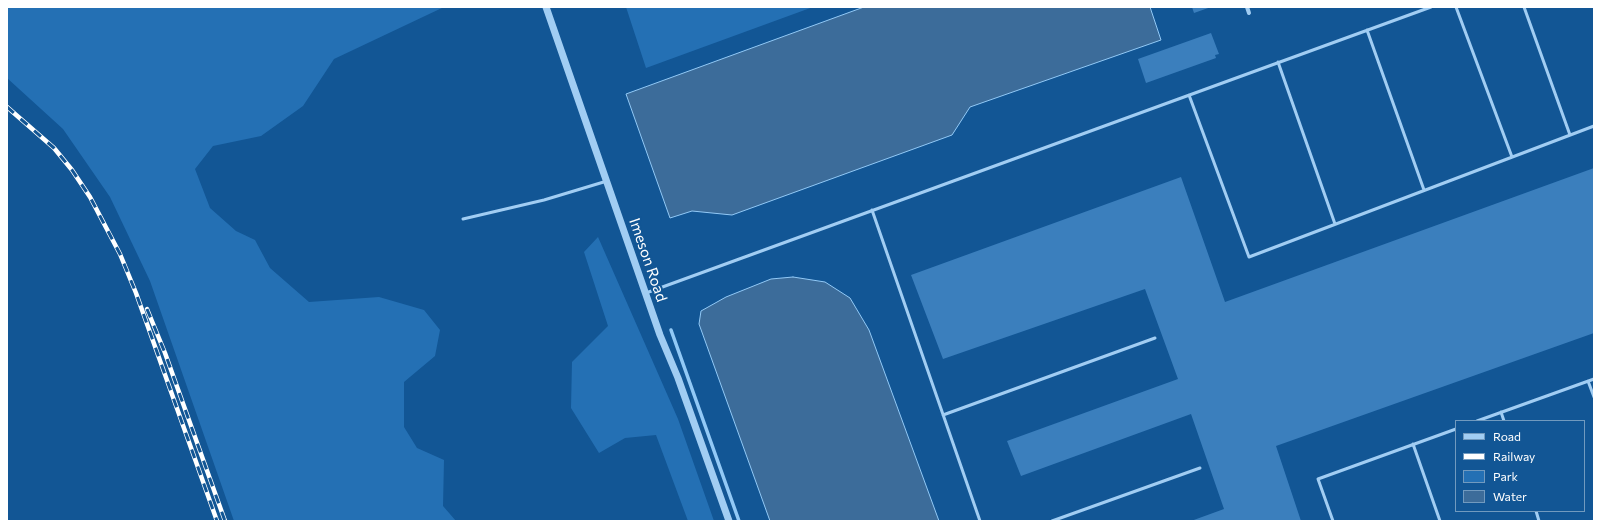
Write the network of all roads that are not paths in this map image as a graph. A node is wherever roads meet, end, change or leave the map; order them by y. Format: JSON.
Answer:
{"nodes":[{"id":1,"x":546,"y":7,"type":"edge"},
{"id":2,"x":1247,"y":7,"type":"edge"},
{"id":3,"x":1431,"y":7,"type":"edge"},
{"id":4,"x":1456,"y":7,"type":"edge"},
{"id":5,"x":1524,"y":7,"type":"edge"},
{"id":6,"x":1249,"y":13,"type":"dead end"},
{"id":7,"x":1367,"y":30,"type":"junction"},
{"id":8,"x":1278,"y":62,"type":"junction"},
{"id":9,"x":1189,"y":95,"type":"junction"},
{"id":10,"x":1594,"y":126,"type":"edge"},
{"id":11,"x":1570,"y":135,"type":"junction"},
{"id":12,"x":1512,"y":157,"type":"junction"},
{"id":13,"x":607,"y":181,"type":"junction"},
{"id":14,"x":1424,"y":190,"type":"junction"},
{"id":15,"x":872,"y":210,"type":"junction"},
{"id":16,"x":463,"y":219,"type":"dead end"},
{"id":17,"x":1335,"y":224,"type":"junction"},
{"id":18,"x":646,"y":293,"type":"junction"},
{"id":19,"x":1155,"y":338,"type":"dead end"},
{"id":20,"x":1594,"y":379,"type":"edge"},
{"id":21,"x":1588,"y":381,"type":"junction"},
{"id":22,"x":1594,"y":397,"type":"edge"},
{"id":23,"x":1501,"y":412,"type":"junction"},
{"id":24,"x":943,"y":415,"type":"junction"},
{"id":25,"x":1480,"y":420,"type":"edge"},
{"id":26,"x":1504,"y":420,"type":"edge"},
{"id":27,"x":1455,"y":429,"type":"edge"},
{"id":28,"x":1413,"y":444,"type":"junction"},
{"id":29,"x":1200,"y":468,"type":"dead end"},
{"id":30,"x":729,"y":521,"type":"edge"},
{"id":31,"x":980,"y":521,"type":"edge"},
{"id":32,"x":1052,"y":521,"type":"edge"},
{"id":33,"x":1333,"y":521,"type":"edge"},
{"id":34,"x":1440,"y":521,"type":"edge"}],
"edges":[{"from":1,"to":13,"type":"street","name":"Imeson Road"},
{"from":2,"to":6,"type":"street"},
{"from":3,"to":7,"type":"lane"},
{"from":4,"to":12,"type":"lane"},
{"from":5,"to":11,"type":"lane"},
{"from":7,"to":8,"type":"lane"},
{"from":7,"to":14,"type":"lane"},
{"from":8,"to":9,"type":"lane"},
{"from":8,"to":17,"type":"lane"},
{"from":9,"to":15,"type":"lane"},
{"from":9,"to":17,"type":"lane"},
{"from":10,"to":11,"type":"lane"},
{"from":11,"to":12,"type":"lane"},
{"from":12,"to":14,"type":"lane"},
{"from":13,"to":16,"type":"lane"},
{"from":13,"to":18,"type":"street","name":"Imeson Road"},
{"from":14,"to":17,"type":"lane"},
{"from":15,"to":18,"type":"lane"},
{"from":15,"to":24,"type":"lane"},
{"from":18,"to":30,"type":"street","name":"Imeson Road"},
{"from":19,"to":24,"type":"lane"},
{"from":20,"to":21,"type":"lane"},
{"from":21,"to":22,"type":"lane"},
{"from":21,"to":23,"type":"lane"},
{"from":23,"to":25,"type":"lane"},
{"from":23,"to":26,"type":"lane"},
{"from":24,"to":31,"type":"lane"},
{"from":27,"to":28,"type":"lane"},
{"from":28,"to":33,"type":"lane"},
{"from":28,"to":34,"type":"lane"},
{"from":29,"to":32,"type":"lane"}]}
